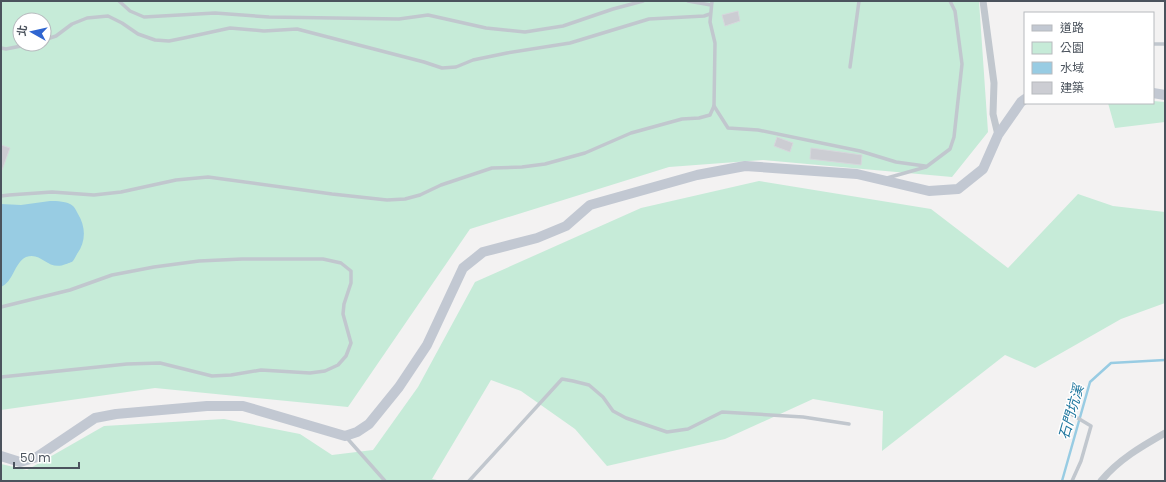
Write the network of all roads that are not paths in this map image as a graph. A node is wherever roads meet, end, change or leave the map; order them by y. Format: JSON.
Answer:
{"nodes":[{"id":1,"x":118,"y":1,"type":"edge"},
{"id":2,"x":643,"y":1,"type":"edge"},
{"id":3,"x":688,"y":1,"type":"edge"},
{"id":4,"x":859,"y":1,"type":"edge"},
{"id":5,"x":950,"y":1,"type":"edge"},
{"id":6,"x":983,"y":1,"type":"edge"},
{"id":7,"x":712,"y":3,"type":"edge"},
{"id":8,"x":710,"y":14,"type":"junction"},
{"id":9,"x":52,"y":37,"type":"edge"},
{"id":10,"x":1154,"y":44,"type":"edge"},
{"id":11,"x":1165,"y":44,"type":"edge"},
{"id":12,"x":1,"y":48,"type":"edge"},
{"id":13,"x":12,"y":48,"type":"edge"},
{"id":14,"x":850,"y":67,"type":"dead end"},
{"id":15,"x":1154,"y":93,"type":"edge"},
{"id":16,"x":1165,"y":95,"type":"edge"},
{"id":17,"x":1024,"y":100,"type":"edge"},
{"id":18,"x":714,"y":106,"type":"junction"},
{"id":19,"x":998,"y":135,"type":"junction"},
{"id":20,"x":926,"y":167,"type":"junction"},
{"id":21,"x":880,"y":180,"type":"junction"},
{"id":22,"x":1,"y":196,"type":"edge"},
{"id":23,"x":1,"y":307,"type":"edge"},
{"id":24,"x":1,"y":377,"type":"edge"},
{"id":25,"x":1071,"y":414,"type":"dead end"},
{"id":26,"x":849,"y":424,"type":"dead end"},
{"id":27,"x":1165,"y":432,"type":"edge"},
{"id":28,"x":345,"y":436,"type":"junction"},
{"id":29,"x":1,"y":456,"type":"edge"},
{"id":30,"x":385,"y":481,"type":"edge"},
{"id":31,"x":470,"y":481,"type":"edge"},
{"id":32,"x":1072,"y":481,"type":"edge"},
{"id":33,"x":1101,"y":481,"type":"edge"}],
"edges":[{"from":1,"to":2,"type":"lane"},
{"from":3,"to":7,"type":"lane"},
{"from":4,"to":14,"type":"lane"},
{"from":5,"to":20,"type":"lane"},
{"from":6,"to":19,"type":"street"},
{"from":7,"to":8,"type":"lane"},
{"from":8,"to":9,"type":"lane"},
{"from":8,"to":18,"type":"lane"},
{"from":10,"to":11,"type":"lane"},
{"from":12,"to":13,"type":"lane"},
{"from":15,"to":16,"type":"street"},
{"from":17,"to":19,"type":"street"},
{"from":18,"to":20,"type":"lane"},
{"from":18,"to":22,"type":"lane"},
{"from":19,"to":21,"type":"street"},
{"from":20,"to":21,"type":"lane"},
{"from":21,"to":28,"type":"street"},
{"from":23,"to":24,"type":"lane"},
{"from":25,"to":32,"type":"lane"},
{"from":26,"to":31,"type":"lane"},
{"from":27,"to":33,"type":"street"},
{"from":28,"to":29,"type":"street"},
{"from":28,"to":30,"type":"lane"}]}
